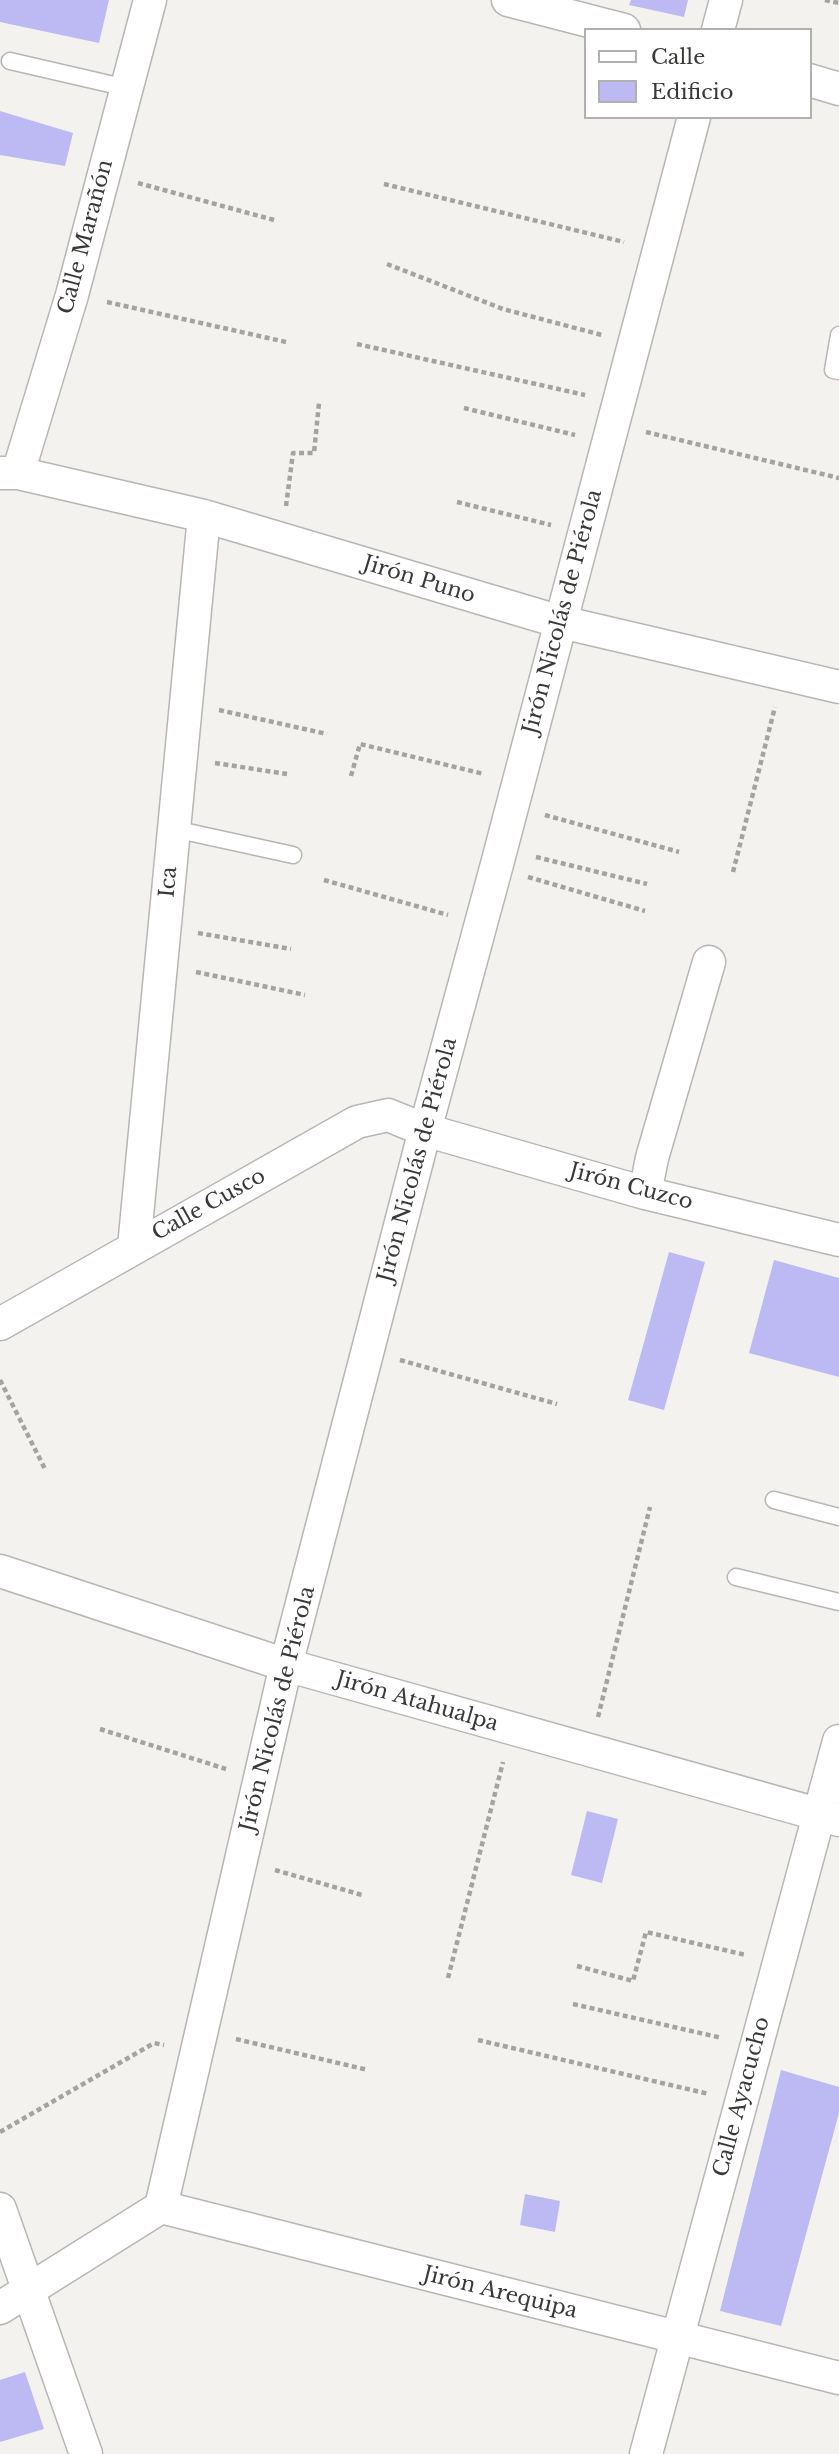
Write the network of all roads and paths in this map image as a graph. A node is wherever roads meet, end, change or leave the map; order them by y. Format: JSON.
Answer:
{"nodes":[{"id":1,"x":150,"y":0,"type":"edge"},
{"id":2,"x":508,"y":0,"type":"edge"},
{"id":3,"x":726,"y":0,"type":"edge"},
{"id":4,"x":825,"y":0,"type":"edge"},
{"id":5,"x":839,"y":3,"type":"edge"},
{"id":6,"x":616,"y":28,"type":"edge"},
{"id":7,"x":719,"y":28,"type":"edge"},
{"id":8,"x":10,"y":61,"type":"dead end"},
{"id":9,"x":811,"y":81,"type":"edge"},
{"id":10,"x":127,"y":88,"type":"junction"},
{"id":11,"x":839,"y":89,"type":"edge"},
{"id":12,"x":693,"y":119,"type":"edge"},
{"id":13,"x":104,"y":174,"type":"junction"},
{"id":14,"x":384,"y":184,"type":"dead end"},
{"id":15,"x":274,"y":220,"type":"dead end"},
{"id":16,"x":659,"y":251,"type":"junction"},
{"id":17,"x":387,"y":264,"type":"dead end"},
{"id":18,"x":72,"y":295,"type":"junction"},
{"id":19,"x":839,"y":335,"type":"edge"},
{"id":20,"x":286,"y":342,"type":"dead end"},
{"id":21,"x":357,"y":344,"type":"dead end"},
{"id":22,"x":634,"y":344,"type":"junction"},
{"id":23,"x":839,"y":372,"type":"edge"},
{"id":24,"x":319,"y":403,"type":"dead end"},
{"id":25,"x":464,"y":408,"type":"dead end"},
{"id":26,"x":613,"y":423,"type":"junction"},
{"id":27,"x":9,"y":473,"type":"edge"},
{"id":28,"x":839,"y":478,"type":"edge"},
{"id":29,"x":457,"y":502,"type":"dead end"},
{"id":30,"x":204,"y":516,"type":"junction"},
{"id":31,"x":584,"y":532,"type":"junction"},
{"id":32,"x":281,"y":539,"type":"junction"},
{"id":33,"x":561,"y":622,"type":"junction"},
{"id":34,"x":783,"y":674,"type":"junction"},
{"id":35,"x":839,"y":687,"type":"edge"},
{"id":36,"x":186,"y":703,"type":"junction"},
{"id":37,"x":327,"y":734,"type":"dead end"},
{"id":38,"x":181,"y":758,"type":"junction"},
{"id":39,"x":287,"y":774,"type":"dead end"},
{"id":40,"x":351,"y":776,"type":"dead end"},
{"id":41,"x":515,"y":794,"type":"junction"},
{"id":42,"x":174,"y":829,"type":"junction"},
{"id":43,"x":679,"y":852,"type":"dead end"},
{"id":44,"x":293,"y":855,"type":"dead end"},
{"id":45,"x":499,"y":858,"type":"junction"},
{"id":46,"x":733,"y":872,"type":"dead end"},
{"id":47,"x":324,"y":880,"type":"dead end"},
{"id":48,"x":647,"y":884,"type":"dead end"},
{"id":49,"x":645,"y":911,"type":"dead end"},
{"id":50,"x":480,"y":924,"type":"junction"},
{"id":51,"x":165,"y":927,"type":"junction"},
{"id":52,"x":291,"y":949,"type":"dead end"},
{"id":53,"x":709,"y":962,"type":"dead end"},
{"id":54,"x":161,"y":965,"type":"junction"},
{"id":55,"x":305,"y":995,"type":"dead end"},
{"id":56,"x":425,"y":1130,"type":"junction"},
{"id":57,"x":645,"y":1193,"type":"junction"},
{"id":58,"x":839,"y":1240,"type":"edge"},
{"id":59,"x":134,"y":1247,"type":"junction"},
{"id":60,"x":0,"y":1324,"type":"edge"},
{"id":61,"x":369,"y":1351,"type":"junction"},
{"id":62,"x":0,"y":1380,"type":"edge"},
{"id":63,"x":557,"y":1404,"type":"dead end"},
{"id":64,"x":46,"y":1471,"type":"dead end"},
{"id":65,"x":774,"y":1500,"type":"dead end"},
{"id":66,"x":650,"y":1507,"type":"dead end"},
{"id":67,"x":839,"y":1517,"type":"edge"},
{"id":68,"x":0,"y":1571,"type":"edge"},
{"id":69,"x":736,"y":1577,"type":"dead end"},
{"id":70,"x":839,"y":1602,"type":"edge"},
{"id":71,"x":286,"y":1665,"type":"junction"},
{"id":72,"x":100,"y":1729,"type":"dead end"},
{"id":73,"x":511,"y":1729,"type":"junction"},
{"id":74,"x":839,"y":1741,"type":"edge"},
{"id":75,"x":590,"y":1751,"type":"junction"},
{"id":76,"x":260,"y":1780,"type":"junction"},
{"id":77,"x":829,"y":1817,"type":"edge"},
{"id":78,"x":241,"y":1860,"type":"junction"},
{"id":79,"x":362,"y":1895,"type":"dead end"},
{"id":80,"x":778,"y":1963,"type":"junction"},
{"id":81,"x":577,"y":1966,"type":"dead end"},
{"id":82,"x":448,"y":1978,"type":"dead end"},
{"id":83,"x":573,"y":2004,"type":"dead end"},
{"id":84,"x":200,"y":2040,"type":"junction"},
{"id":85,"x":478,"y":2040,"type":"dead end"},
{"id":86,"x":756,"y":2045,"type":"junction"},
{"id":87,"x":368,"y":2070,"type":"dead end"},
{"id":88,"x":740,"y":2101,"type":"junction"},
{"id":89,"x":0,"y":2132,"type":"edge"},
{"id":90,"x":161,"y":2207,"type":"junction"},
{"id":91,"x":0,"y":2209,"type":"edge"},
{"id":92,"x":28,"y":2291,"type":"junction"},
{"id":93,"x":0,"y":2308,"type":"edge"},
{"id":94,"x":676,"y":2338,"type":"junction"},
{"id":95,"x":839,"y":2378,"type":"edge"},
{"id":96,"x":86,"y":2454,"type":"edge"},
{"id":97,"x":646,"y":2454,"type":"edge"}],
"edges":[{"from":1,"to":10,"type":"street","name":"Calle Marañón"},
{"from":2,"to":6,"type":"street"},
{"from":3,"to":7,"type":"street"},
{"from":4,"to":5,"type":"path"},
{"from":8,"to":10,"type":"lane"},
{"from":9,"to":11,"type":"street"},
{"from":10,"to":13,"type":"street","name":"Calle Marañón"},
{"from":12,"to":16,"type":"street","name":"Jirón Nicolás de Piérola"},
{"from":13,"to":15,"type":"path"},
{"from":13,"to":18,"type":"street","name":"Calle Marañón"},
{"from":14,"to":16,"type":"path"},
{"from":16,"to":22,"type":"street","name":"Jirón Nicolás de Piérola"},
{"from":17,"to":22,"type":"path"},
{"from":18,"to":20,"type":"path"},
{"from":18,"to":27,"type":"street","name":"Calle Marañón"},
{"from":19,"to":23,"type":"lane"},
{"from":21,"to":26,"type":"path"},
{"from":22,"to":26,"type":"street","name":"Jirón Nicolás de Piérola"},
{"from":24,"to":32,"type":"path"},
{"from":25,"to":26,"type":"path"},
{"from":26,"to":28,"type":"path"},
{"from":26,"to":31,"type":"street","name":"Jirón Nicolás de Piérola"},
{"from":27,"to":30,"type":"street","name":"Jirón Puno"},
{"from":29,"to":31,"type":"path"},
{"from":30,"to":32,"type":"street","name":"Jirón Puno"},
{"from":30,"to":36,"type":"street","name":"Ica"},
{"from":31,"to":33,"type":"street","name":"Jirón Nicolás de Piérola"},
{"from":32,"to":33,"type":"street","name":"Jirón Puno"},
{"from":33,"to":34,"type":"street","name":"Jirón Puno"},
{"from":33,"to":41,"type":"street","name":"Jirón Nicolás de Piérola"},
{"from":34,"to":35,"type":"street","name":"Jirón Puno"},
{"from":34,"to":46,"type":"path"},
{"from":36,"to":37,"type":"path"},
{"from":36,"to":38,"type":"street","name":"Ica"},
{"from":38,"to":39,"type":"path"},
{"from":38,"to":42,"type":"street","name":"Ica"},
{"from":40,"to":41,"type":"path"},
{"from":41,"to":43,"type":"path"},
{"from":41,"to":45,"type":"street","name":"Jirón Nicolás de Piérola"},
{"from":42,"to":44,"type":"lane"},
{"from":42,"to":51,"type":"street","name":"Ica"},
{"from":45,"to":48,"type":"path"},
{"from":45,"to":49,"type":"path"},
{"from":45,"to":50,"type":"street","name":"Jirón Nicolás de Piérola"},
{"from":47,"to":50,"type":"path"},
{"from":50,"to":56,"type":"street","name":"Jirón Nicolás de Piérola"},
{"from":51,"to":52,"type":"path"},
{"from":51,"to":54,"type":"street","name":"Ica"},
{"from":53,"to":57,"type":"street"},
{"from":54,"to":55,"type":"path"},
{"from":54,"to":59,"type":"street","name":"Ica"},
{"from":56,"to":57,"type":"street","name":"Jirón Cuzco"},
{"from":56,"to":59,"type":"street","name":"Calle Cusco"},
{"from":56,"to":61,"type":"street","name":"Jirón Nicolás de Piérola"},
{"from":57,"to":58,"type":"street","name":"Jirón Cuzco"},
{"from":59,"to":60,"type":"street","name":"Calle Cusco"},
{"from":61,"to":63,"type":"path"},
{"from":61,"to":71,"type":"street","name":"Jirón Nicolás de Piérola"},
{"from":62,"to":64,"type":"path"},
{"from":65,"to":67,"type":"lane"},
{"from":66,"to":75,"type":"path"},
{"from":68,"to":71,"type":"street","name":"Jirón Atahualpa"},
{"from":69,"to":70,"type":"lane"},
{"from":71,"to":73,"type":"street","name":"Jirón Atahualpa"},
{"from":71,"to":76,"type":"street","name":"Jirón Nicolás de Piérola"},
{"from":72,"to":76,"type":"path"},
{"from":73,"to":75,"type":"street","name":"Jirón Atahualpa"},
{"from":73,"to":82,"type":"path"},
{"from":74,"to":77,"type":"street","name":"Calle Ayacucho"},
{"from":75,"to":77,"type":"street","name":"Jirón Atahualpa"},
{"from":76,"to":78,"type":"street","name":"Jirón Nicolás de Piérola"},
{"from":77,"to":80,"type":"street","name":"Calle Ayacucho"},
{"from":78,"to":79,"type":"path"},
{"from":78,"to":84,"type":"street","name":"Jirón Nicolás de Piérola"},
{"from":80,"to":81,"type":"path"},
{"from":80,"to":86,"type":"street","name":"Calle Ayacucho"},
{"from":83,"to":86,"type":"path"},
{"from":84,"to":87,"type":"path"},
{"from":84,"to":89,"type":"path"},
{"from":84,"to":90,"type":"street","name":"Jirón Nicolás de Piérola"},
{"from":85,"to":88,"type":"path"},
{"from":86,"to":88,"type":"street","name":"Calle Ayacucho"},
{"from":88,"to":94,"type":"street","name":"Calle Ayacucho"},
{"from":90,"to":92,"type":"street"},
{"from":90,"to":94,"type":"street","name":"Jirón Arequipa"},
{"from":91,"to":92,"type":"street"},
{"from":92,"to":93,"type":"street"},
{"from":92,"to":96,"type":"street"},
{"from":94,"to":95,"type":"street","name":"Jirón Arequipa"},
{"from":94,"to":97,"type":"street","name":"Calle Ayacucho"}]}
